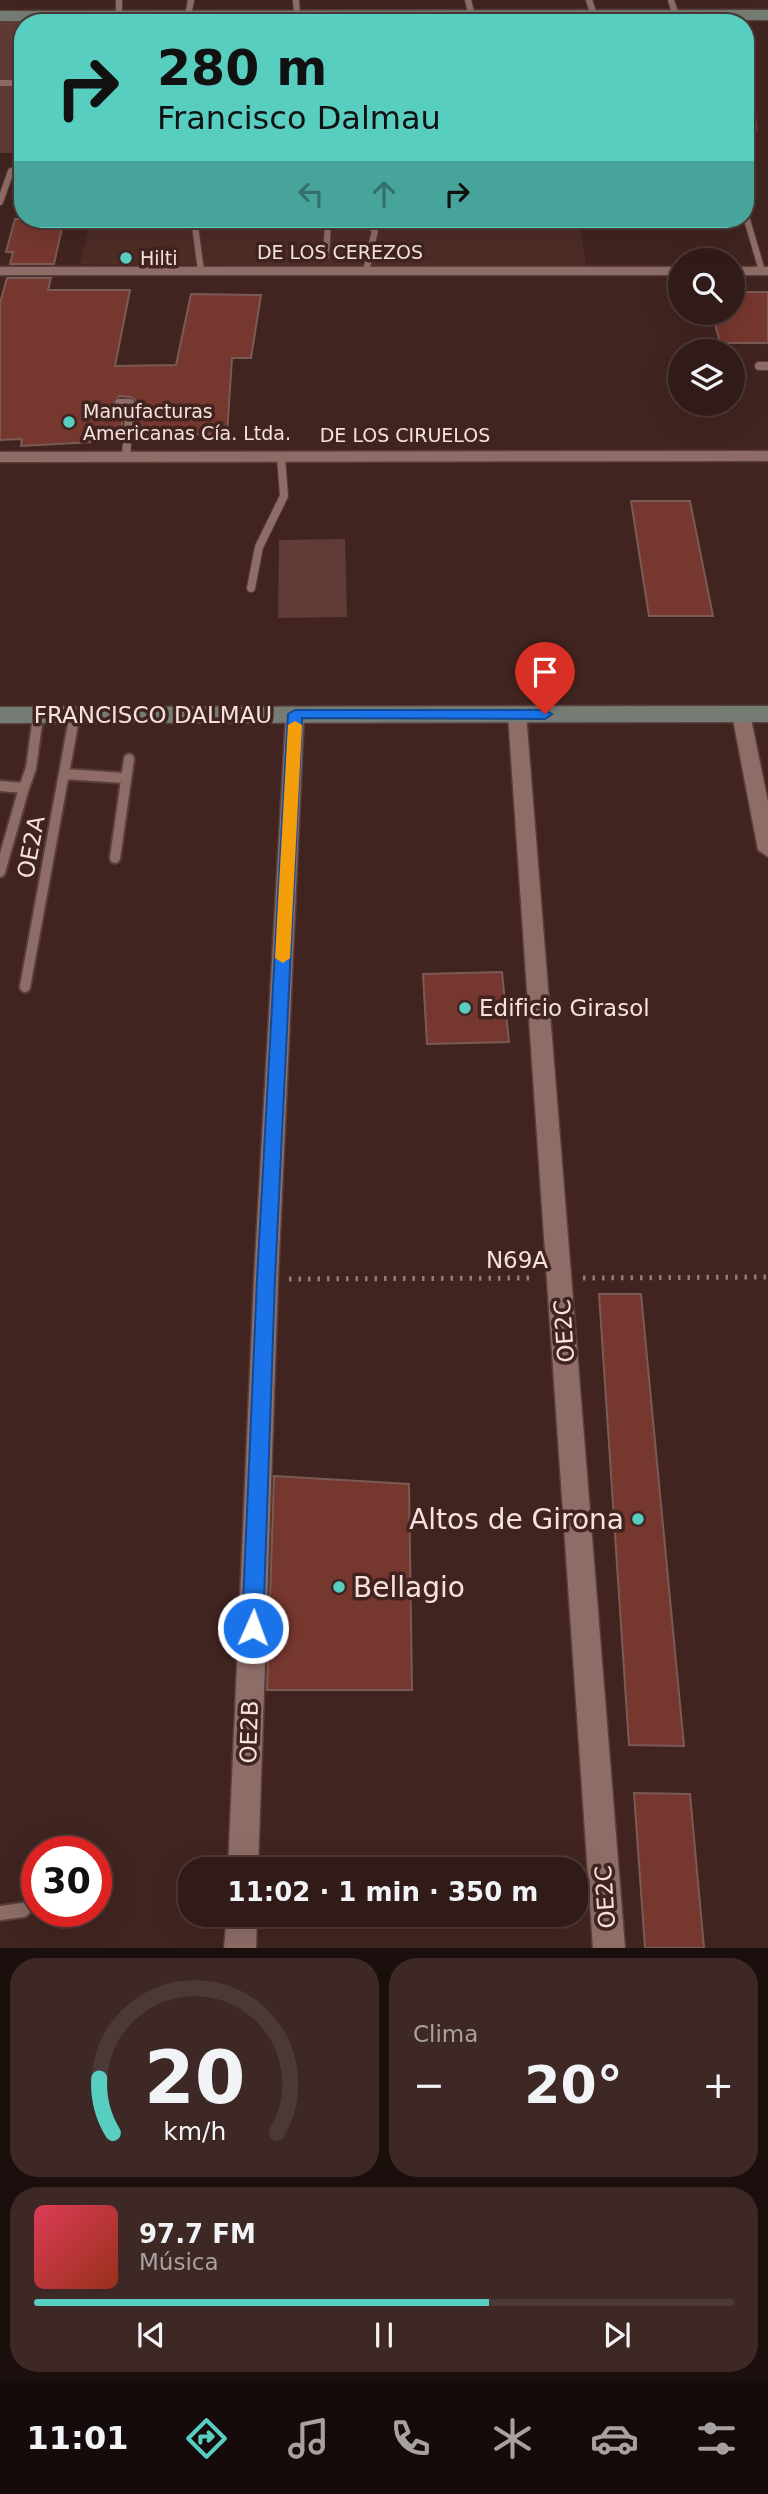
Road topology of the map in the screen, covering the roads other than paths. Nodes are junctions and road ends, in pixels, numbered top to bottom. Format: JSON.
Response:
{"nodes":[{"id":1,"x":119,"y":8,"type":"edge"},
{"id":2,"x":190,"y":8,"type":"edge"},
{"id":3,"x":296,"y":8,"type":"edge"},
{"id":4,"x":470,"y":8,"type":"edge"},
{"id":5,"x":592,"y":8,"type":"edge"},
{"id":6,"x":673,"y":8,"type":"edge"},
{"id":7,"x":30,"y":14,"type":"edge"},
{"id":8,"x":768,"y":15,"type":"edge"},
{"id":9,"x":11,"y":171,"type":"dead end"},
{"id":10,"x":0,"y":202,"type":"edge"},
{"id":11,"x":195,"y":228,"type":"edge"},
{"id":12,"x":330,"y":228,"type":"edge"},
{"id":13,"x":372,"y":228,"type":"edge"},
{"id":14,"x":750,"y":228,"type":"edge"},
{"id":15,"x":326,"y":256,"type":"dead end"},
{"id":16,"x":0,"y":271,"type":"edge"},
{"id":17,"x":201,"y":271,"type":"junction"},
{"id":18,"x":668,"y":271,"type":"edge"},
{"id":19,"x":745,"y":271,"type":"edge"},
{"id":20,"x":765,"y":271,"type":"edge"},
{"id":21,"x":366,"y":272,"type":"junction"},
{"id":22,"x":119,"y":403,"type":"dead end"},
{"id":23,"x":768,"y":456,"type":"edge"},
{"id":24,"x":0,"y":457,"type":"edge"},
{"id":25,"x":126,"y":457,"type":"junction"},
{"id":26,"x":281,"y":457,"type":"junction"},
{"id":27,"x":251,"y":588,"type":"dead end"},
{"id":28,"x":295,"y":714,"type":"junction"},
{"id":29,"x":517,"y":714,"type":"junction"},
{"id":30,"x":741,"y":714,"type":"junction"},
{"id":31,"x":768,"y":714,"type":"edge"},
{"id":32,"x":0,"y":715,"type":"edge"},
{"id":33,"x":37,"y":715,"type":"junction"},
{"id":34,"x":75,"y":715,"type":"junction"},
{"id":35,"x":129,"y":759,"type":"dead end"},
{"id":36,"x":64,"y":774,"type":"junction"},
{"id":37,"x":124,"y":778,"type":"junction"},
{"id":38,"x":0,"y":786,"type":"edge"},
{"id":39,"x":24,"y":788,"type":"junction"},
{"id":40,"x":768,"y":850,"type":"edge"},
{"id":41,"x":115,"y":858,"type":"dead end"},
{"id":42,"x":0,"y":872,"type":"edge"},
{"id":43,"x":25,"y":986,"type":"dead end"},
{"id":44,"x":243,"y":1857,"type":"edge"},
{"id":45,"x":21,"y":1910,"type":"edge"},
{"id":46,"x":0,"y":1913,"type":"edge"},
{"id":47,"x":241,"y":1927,"type":"edge"},
{"id":48,"x":240,"y":1948,"type":"edge"},
{"id":49,"x":609,"y":1948,"type":"edge"}],
"edges":[{"from":1,"to":2,"type":"street"},
{"from":1,"to":7,"type":"street"},
{"from":2,"to":3,"type":"street"},
{"from":3,"to":4,"type":"street"},
{"from":4,"to":5,"type":"street"},
{"from":5,"to":6,"type":"street"},
{"from":6,"to":8,"type":"street"},
{"from":9,"to":10,"type":"lane"},
{"from":11,"to":17,"type":"lane"},
{"from":12,"to":15,"type":"lane"},
{"from":13,"to":21,"type":"lane"},
{"from":14,"to":20,"type":"lane"},
{"from":16,"to":17,"type":"street","name":"DE LOS CEREZOS"},
{"from":17,"to":21,"type":"street","name":"DE LOS CEREZOS"},
{"from":18,"to":21,"type":"street","name":"DE LOS CEREZOS"},
{"from":19,"to":20,"type":"street"},
{"from":22,"to":25,"type":"lane"},
{"from":23,"to":26,"type":"street","name":"DE LOS CIRUELOS"},
{"from":24,"to":25,"type":"street","name":"DE LOS CIRUELOS"},
{"from":25,"to":26,"type":"street","name":"DE LOS CIRUELOS"},
{"from":26,"to":27,"type":"lane"},
{"from":28,"to":29,"type":"street","name":"FRANCISCO DALMAU"},
{"from":28,"to":34,"type":"street","name":"FRANCISCO DALMAU"},
{"from":28,"to":44,"type":"street","name":"OE2B"},
{"from":29,"to":30,"type":"street","name":"FRANCISCO DALMAU"},
{"from":29,"to":49,"type":"street","name":"OE2C"},
{"from":30,"to":31,"type":"street","name":"FRANCISCO DALMAU"},
{"from":30,"to":40,"type":"street"},
{"from":32,"to":33,"type":"street","name":"FRANCISCO DALMAU"},
{"from":33,"to":34,"type":"street","name":"FRANCISCO DALMAU"},
{"from":33,"to":39,"type":"lane"},
{"from":34,"to":36,"type":"lane","name":"OE2A"},
{"from":35,"to":37,"type":"lane"},
{"from":36,"to":37,"type":"lane"},
{"from":36,"to":43,"type":"lane","name":"OE2A"},
{"from":37,"to":41,"type":"lane"},
{"from":38,"to":39,"type":"lane"},
{"from":39,"to":42,"type":"lane"},
{"from":45,"to":46,"type":"lane"},
{"from":47,"to":48,"type":"street"}]}
